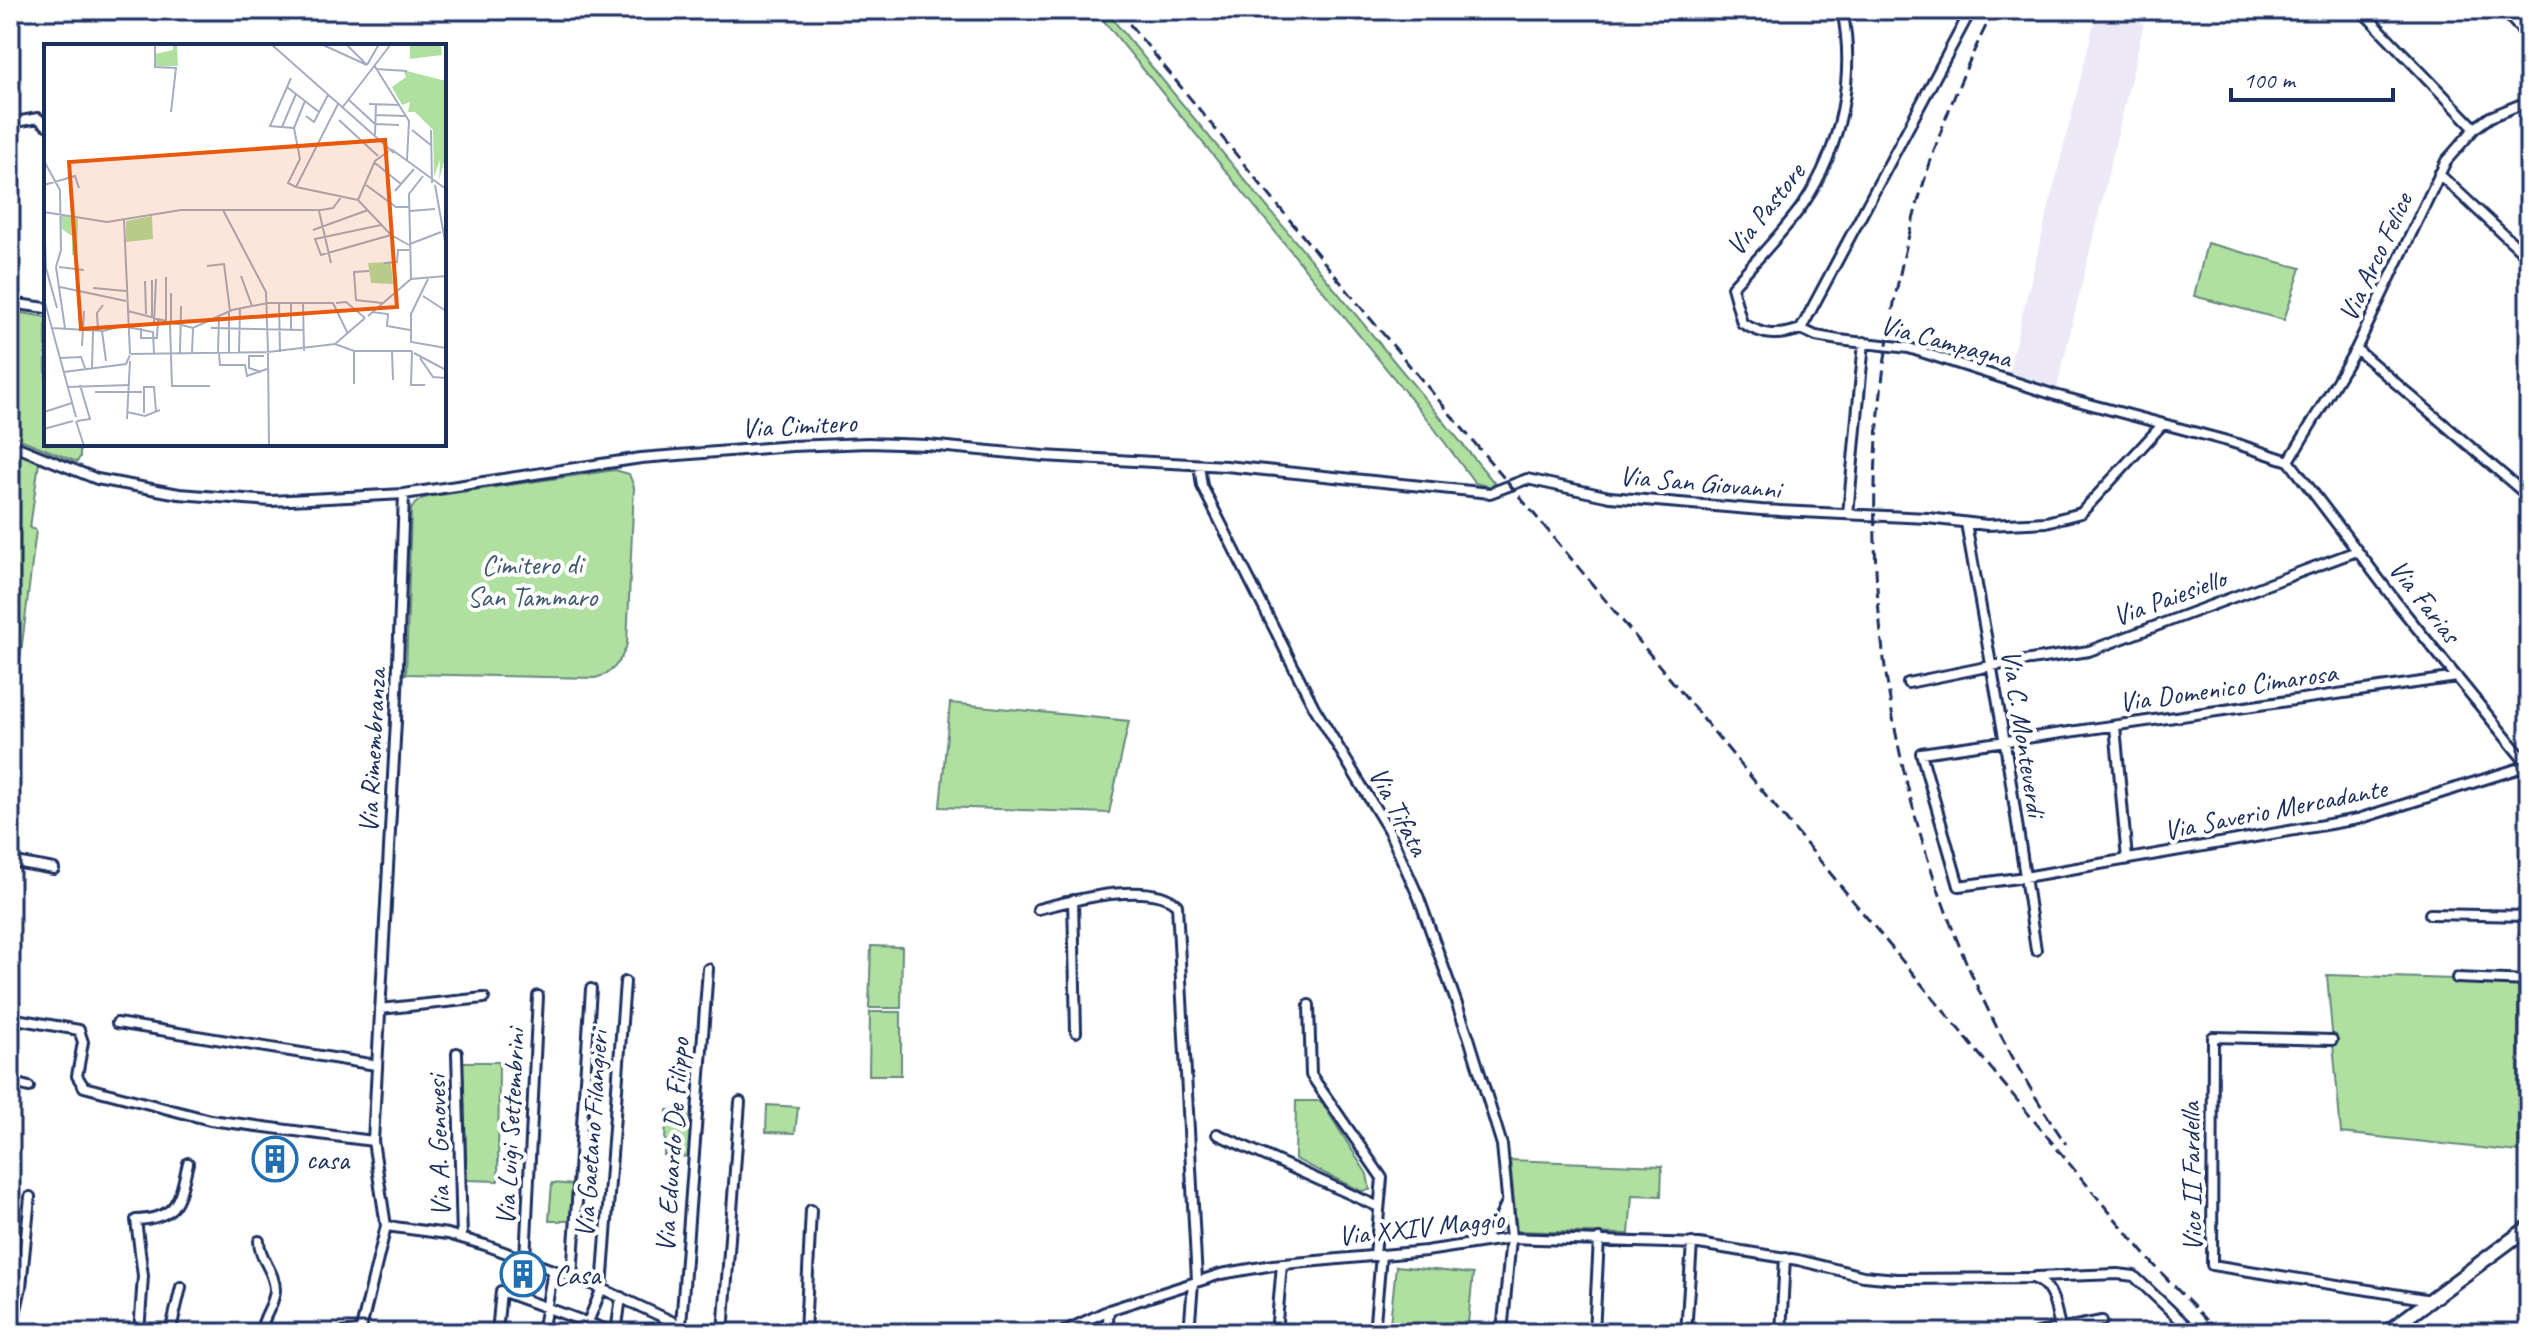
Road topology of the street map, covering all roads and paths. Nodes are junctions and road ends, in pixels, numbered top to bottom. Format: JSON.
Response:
{"nodes":[{"id":1,"x":1842,"y":10,"type":"edge"},
{"id":2,"x":1971,"y":10,"type":"edge"},
{"id":3,"x":2361,"y":10,"type":"edge"},
{"id":4,"x":2506,"y":10,"type":"edge"},
{"id":5,"x":2529,"y":35,"type":"edge"},
{"id":6,"x":2529,"y":101,"type":"edge"},
{"id":7,"x":10,"y":123,"type":"edge"},
{"id":8,"x":44,"y":123,"type":"edge"},
{"id":9,"x":2475,"y":128,"type":"junction"},
{"id":10,"x":2439,"y":174,"type":"junction"},
{"id":11,"x":2529,"y":258,"type":"edge"},
{"id":12,"x":10,"y":303,"type":"edge"},
{"id":13,"x":44,"y":308,"type":"edge"},
{"id":14,"x":1801,"y":329,"type":"junction"},
{"id":15,"x":1864,"y":342,"type":"junction"},
{"id":16,"x":2356,"y":349,"type":"junction"},
{"id":17,"x":2162,"y":425,"type":"junction"},
{"id":18,"x":10,"y":444,"type":"edge"},
{"id":19,"x":2289,"y":461,"type":"junction"},
{"id":20,"x":1199,"y":465,"type":"junction"},
{"id":21,"x":404,"y":494,"type":"junction"},
{"id":22,"x":2529,"y":497,"type":"edge"},
{"id":23,"x":1848,"y":514,"type":"junction"},
{"id":24,"x":1966,"y":523,"type":"junction"},
{"id":25,"x":2357,"y":551,"type":"junction"},
{"id":26,"x":1991,"y":666,"type":"junction"},
{"id":27,"x":2457,"y":677,"type":"junction"},
{"id":28,"x":1908,"y":683,"type":"dead end"},
{"id":29,"x":2115,"y":726,"type":"junction"},
{"id":30,"x":2005,"y":743,"type":"junction"},
{"id":31,"x":2528,"y":764,"type":"edge"},
{"id":32,"x":2127,"y":859,"type":"junction"},
{"id":33,"x":10,"y":861,"type":"edge"},
{"id":34,"x":54,"y":869,"type":"dead end"},
{"id":35,"x":2025,"y":877,"type":"junction"},
{"id":36,"x":1073,"y":900,"type":"junction"},
{"id":37,"x":1038,"y":909,"type":"dead end"},
{"id":38,"x":2430,"y":914,"type":"dead end"},
{"id":39,"x":2529,"y":916,"type":"edge"},
{"id":40,"x":2036,"y":950,"type":"dead end"},
{"id":41,"x":708,"y":969,"type":"dead end"},
{"id":42,"x":2457,"y":978,"type":"dead end"},
{"id":43,"x":2529,"y":981,"type":"edge"},
{"id":44,"x":625,"y":982,"type":"dead end"},
{"id":45,"x":591,"y":989,"type":"dead end"},
{"id":46,"x":538,"y":996,"type":"dead end"},
{"id":47,"x":484,"y":998,"type":"dead end"},
{"id":48,"x":1309,"y":1005,"type":"dead end"},
{"id":49,"x":380,"y":1009,"type":"junction"},
{"id":50,"x":10,"y":1018,"type":"edge"},
{"id":51,"x":117,"y":1023,"type":"dead end"},
{"id":52,"x":1076,"y":1032,"type":"dead end"},
{"id":53,"x":2332,"y":1040,"type":"dead end"},
{"id":54,"x":457,"y":1053,"type":"dead end"},
{"id":55,"x":376,"y":1065,"type":"junction"},
{"id":56,"x":10,"y":1082,"type":"edge"},
{"id":57,"x":29,"y":1087,"type":"dead end"},
{"id":58,"x":740,"y":1102,"type":"dead end"},
{"id":59,"x":1217,"y":1134,"type":"dead end"},
{"id":60,"x":373,"y":1141,"type":"junction"},
{"id":61,"x":188,"y":1163,"type":"dead end"},
{"id":62,"x":30,"y":1197,"type":"dead end"},
{"id":63,"x":1507,"y":1199,"type":"junction"},
{"id":64,"x":1379,"y":1207,"type":"junction"},
{"id":65,"x":811,"y":1210,"type":"dead end"},
{"id":66,"x":386,"y":1226,"type":"junction"},
{"id":67,"x":2529,"y":1227,"type":"edge"},
{"id":68,"x":462,"y":1238,"type":"junction"},
{"id":69,"x":1511,"y":1238,"type":"junction"},
{"id":70,"x":1599,"y":1239,"type":"junction"},
{"id":71,"x":259,"y":1241,"type":"dead end"},
{"id":72,"x":1478,"y":1243,"type":"junction"},
{"id":73,"x":1692,"y":1243,"type":"junction"},
{"id":74,"x":1378,"y":1255,"type":"junction"},
{"id":75,"x":1785,"y":1257,"type":"junction"},
{"id":76,"x":525,"y":1259,"type":"junction"},
{"id":77,"x":1282,"y":1264,"type":"junction"},
{"id":78,"x":553,"y":1270,"type":"junction"},
{"id":79,"x":572,"y":1277,"type":"junction"},
{"id":80,"x":2032,"y":1278,"type":"junction"},
{"id":81,"x":1195,"y":1282,"type":"junction"},
{"id":82,"x":181,"y":1287,"type":"dead end"},
{"id":83,"x":602,"y":1288,"type":"junction"},
{"id":84,"x":621,"y":1297,"type":"junction"},
{"id":85,"x":2431,"y":1300,"type":"junction"},
{"id":86,"x":546,"y":1307,"type":"junction"},
{"id":87,"x":1109,"y":1310,"type":"junction"},
{"id":88,"x":2102,"y":1321,"type":"dead end"},
{"id":89,"x":588,"y":1322,"type":"junction"},
{"id":90,"x":681,"y":1325,"type":"junction"},
{"id":91,"x":11,"y":1329,"type":"edge"},
{"id":92,"x":2060,"y":1331,"type":"edge"},
{"id":93,"x":360,"y":1332,"type":"edge"},
{"id":94,"x":23,"y":1333,"type":"edge"},
{"id":95,"x":139,"y":1333,"type":"edge"},
{"id":96,"x":170,"y":1333,"type":"edge"},
{"id":97,"x":261,"y":1333,"type":"edge"},
{"id":98,"x":340,"y":1333,"type":"edge"},
{"id":99,"x":497,"y":1333,"type":"edge"},
{"id":100,"x":542,"y":1333,"type":"edge"},
{"id":101,"x":616,"y":1333,"type":"edge"},
{"id":102,"x":697,"y":1333,"type":"edge"},
{"id":103,"x":723,"y":1333,"type":"edge"},
{"id":104,"x":805,"y":1333,"type":"edge"},
{"id":105,"x":1060,"y":1333,"type":"edge"},
{"id":106,"x":1107,"y":1333,"type":"edge"},
{"id":107,"x":1189,"y":1333,"type":"edge"},
{"id":108,"x":1276,"y":1333,"type":"edge"},
{"id":109,"x":1374,"y":1333,"type":"edge"},
{"id":110,"x":1502,"y":1333,"type":"edge"},
{"id":111,"x":1594,"y":1333,"type":"edge"},
{"id":112,"x":1686,"y":1333,"type":"edge"},
{"id":113,"x":1781,"y":1333,"type":"edge"},
{"id":114,"x":2038,"y":1333,"type":"edge"},
{"id":115,"x":2194,"y":1333,"type":"edge"},
{"id":116,"x":2386,"y":1333,"type":"edge"}],
"edges":[{"from":1,"to":14,"type":"street","name":"Via Pastore"},
{"from":2,"to":14,"type":"street"},
{"from":3,"to":9,"type":"street"},
{"from":4,"to":5,"type":"street"},
{"from":6,"to":9,"type":"street","name":"Via Arco Felice"},
{"from":7,"to":8,"type":"street"},
{"from":9,"to":10,"type":"street","name":"Via Arco Felice"},
{"from":10,"to":11,"type":"street"},
{"from":10,"to":16,"type":"street","name":"Via Arco Felice"},
{"from":12,"to":13,"type":"street"},
{"from":14,"to":15,"type":"street","name":"Via Campagna"},
{"from":15,"to":17,"type":"street","name":"Via Campagna"},
{"from":15,"to":23,"type":"street"},
{"from":16,"to":19,"type":"street","name":"Via Arco Felice"},
{"from":16,"to":22,"type":"street"},
{"from":17,"to":19,"type":"street","name":"Via Campagna"},
{"from":17,"to":24,"type":"street","name":"Via San Giovanni"},
{"from":18,"to":21,"type":"street","name":"Via Cimitero"},
{"from":19,"to":25,"type":"street","name":"Via Farias"},
{"from":20,"to":21,"type":"street","name":"Via Cimitero"},
{"from":20,"to":23,"type":"street","name":"Via San Giovanni"},
{"from":20,"to":63,"type":"street","name":"Via Tifata"},
{"from":21,"to":49,"type":"street","name":"Via Rimembranza"},
{"from":23,"to":24,"type":"street","name":"Via San Giovanni"},
{"from":24,"to":26,"type":"street","name":"Via C. Monteverdi"},
{"from":25,"to":26,"type":"street","name":"Via Paiesiello"},
{"from":25,"to":27,"type":"street","name":"Via Farias"},
{"from":26,"to":28,"type":"street","name":"Via Paiesiello"},
{"from":26,"to":30,"type":"street","name":"Via C. Monteverdi"},
{"from":27,"to":29,"type":"street","name":"Via Domenico Cimarosa"},
{"from":27,"to":31,"type":"street","name":"Via Farias"},
{"from":29,"to":30,"type":"street","name":"Via Domenico Cimarosa"},
{"from":29,"to":32,"type":"street"},
{"from":30,"to":35,"type":"street","name":"Via C. Monteverdi"},
{"from":30,"to":35,"type":"street","name":"Via Domenico Cimarosa"},
{"from":31,"to":32,"type":"street","name":"Via Saverio Mercadante"},
{"from":32,"to":35,"type":"street","name":"Via Saverio Mercadante"},
{"from":33,"to":34,"type":"street"},
{"from":35,"to":40,"type":"street","name":"Via C. Monteverdi"},
{"from":36,"to":37,"type":"street"},
{"from":36,"to":52,"type":"street"},
{"from":36,"to":81,"type":"street"},
{"from":38,"to":39,"type":"street"},
{"from":41,"to":90,"type":"street","name":"Via Eduardo De Filippo"},
{"from":42,"to":43,"type":"street"},
{"from":44,"to":83,"type":"street","name":"Via Gaetano Filangieri"},
{"from":45,"to":79,"type":"street"},
{"from":46,"to":76,"type":"street","name":"Via Luigi Settembrini"},
{"from":47,"to":49,"type":"street"},
{"from":48,"to":64,"type":"street"},
{"from":49,"to":55,"type":"street","name":"Via Rimembranza"},
{"from":50,"to":60,"type":"street"},
{"from":51,"to":55,"type":"street"},
{"from":53,"to":85,"type":"street","name":"Vico II Fardella"},
{"from":54,"to":68,"type":"street","name":"Via A. Genovesi"},
{"from":55,"to":60,"type":"street","name":"Via Rimembranza"},
{"from":56,"to":57,"type":"street"},
{"from":58,"to":103,"type":"street"},
{"from":59,"to":64,"type":"street"},
{"from":60,"to":66,"type":"street","name":"Via Rimembranza"},
{"from":61,"to":95,"type":"street"},
{"from":62,"to":91,"type":"street"},
{"from":63,"to":69,"type":"street","name":"Via Tifata"},
{"from":63,"to":72,"type":"street"},
{"from":64,"to":74,"type":"street"},
{"from":65,"to":104,"type":"street"},
{"from":66,"to":68,"type":"street"},
{"from":66,"to":93,"type":"street"},
{"from":67,"to":85,"type":"street"},
{"from":68,"to":76,"type":"street"},
{"from":69,"to":70,"type":"street","name":"Via XXIV Maggio"},
{"from":69,"to":72,"type":"street","name":"Via XXIV Maggio"},
{"from":69,"to":110,"type":"street","name":"Via Tifata"},
{"from":70,"to":73,"type":"street","name":"Via XXIV Maggio"},
{"from":70,"to":111,"type":"street"},
{"from":71,"to":97,"type":"street"},
{"from":72,"to":74,"type":"street","name":"Via XXIV Maggio"},
{"from":73,"to":75,"type":"street","name":"Via XXIV Maggio"},
{"from":73,"to":112,"type":"street"},
{"from":74,"to":77,"type":"street","name":"Via XXIV Maggio"},
{"from":74,"to":109,"type":"street"},
{"from":75,"to":80,"type":"street","name":"Via XXIV Maggio"},
{"from":75,"to":113,"type":"street"},
{"from":76,"to":78,"type":"street"},
{"from":77,"to":81,"type":"street","name":"Via XXIV Maggio"},
{"from":77,"to":108,"type":"street"},
{"from":78,"to":79,"type":"street"},
{"from":78,"to":86,"type":"street"},
{"from":79,"to":83,"type":"street"},
{"from":80,"to":92,"type":"street"},
{"from":80,"to":115,"type":"street"},
{"from":81,"to":87,"type":"street","name":"Via XXIV Maggio"},
{"from":81,"to":107,"type":"street"},
{"from":82,"to":96,"type":"street"},
{"from":83,"to":84,"type":"street"},
{"from":83,"to":89,"type":"street","name":"Via Gaetano Filangieri"},
{"from":84,"to":90,"type":"street"},
{"from":84,"to":101,"type":"street"},
{"from":85,"to":116,"type":"street"},
{"from":86,"to":89,"type":"street"},
{"from":86,"to":99,"type":"street"},
{"from":86,"to":100,"type":"street"},
{"from":87,"to":105,"type":"street","name":"Via XXIV Maggio"},
{"from":87,"to":106,"type":"street"},
{"from":88,"to":92,"type":"street"},
{"from":89,"to":101,"type":"street"},
{"from":90,"to":102,"type":"street"},
{"from":91,"to":94,"type":"street"},
{"from":92,"to":114,"type":"street"},
{"from":93,"to":98,"type":"street"}]}
